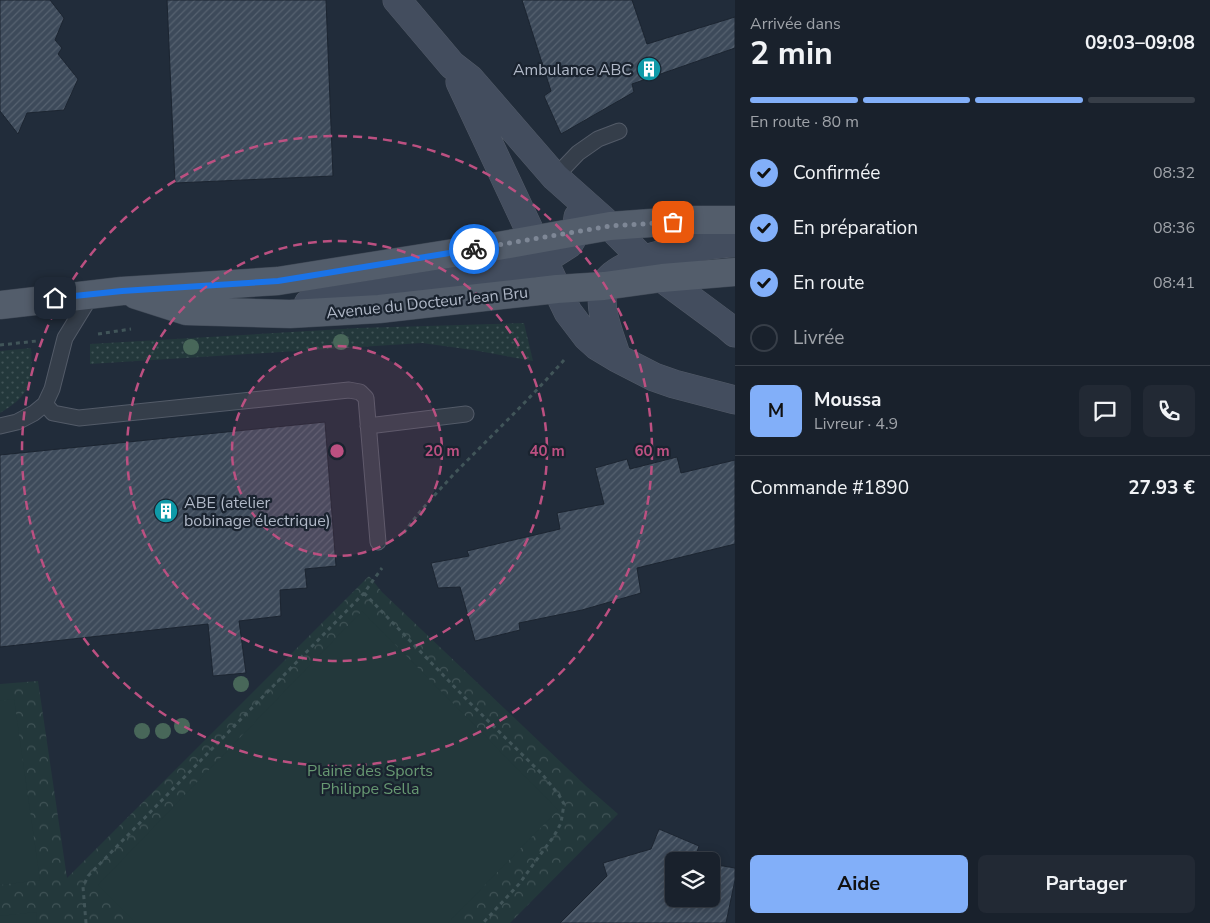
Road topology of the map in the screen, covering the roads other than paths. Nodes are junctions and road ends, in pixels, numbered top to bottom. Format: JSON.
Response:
{"nodes":[{"id":1,"x":404,"y":3,"type":"edge"},
{"id":2,"x":452,"y":65,"type":"junction"},
{"id":3,"x":619,"y":131,"type":"dead end"},
{"id":4,"x":555,"y":177,"type":"junction"},
{"id":5,"x":575,"y":195,"type":"junction"},
{"id":6,"x":735,"y":220,"type":"edge"},
{"id":7,"x":610,"y":226,"type":"junction"},
{"id":8,"x":576,"y":232,"type":"junction"},
{"id":9,"x":735,"y":243,"type":"edge"},
{"id":10,"x":538,"y":249,"type":"junction"},
{"id":11,"x":653,"y":268,"type":"junction"},
{"id":12,"x":735,"y":272,"type":"edge"},
{"id":13,"x":604,"y":286,"type":"junction"},
{"id":14,"x":556,"y":289,"type":"junction"},
{"id":15,"x":122,"y":291,"type":"junction"},
{"id":16,"x":92,"y":294,"type":"junction"},
{"id":17,"x":0,"y":305,"type":"edge"},
{"id":18,"x":268,"y":313,"type":"junction"},
{"id":19,"x":735,"y":333,"type":"edge"},
{"id":20,"x":617,"y":358,"type":"junction"},
{"id":21,"x":735,"y":400,"type":"edge"},
{"id":22,"x":45,"y":404,"type":"junction"},
{"id":23,"x":466,"y":414,"type":"dead end"},
{"id":24,"x":0,"y":426,"type":"edge"},
{"id":25,"x":368,"y":426,"type":"junction"},
{"id":26,"x":378,"y":542,"type":"dead end"}],
"edges":[{"from":1,"to":2,"type":"street"},
{"from":2,"to":4,"type":"street"},
{"from":2,"to":10,"type":"street"},
{"from":3,"to":4,"type":"lane"},
{"from":4,"to":5,"type":"street"},
{"from":5,"to":7,"type":"street"},
{"from":5,"to":8,"type":"street"},
{"from":6,"to":7,"type":"main road","name":"Avenue du Docteur Jean Bru"},
{"from":7,"to":8,"type":"main road","name":"Avenue du Docteur Jean Bru"},
{"from":7,"to":11,"type":"street"},
{"from":8,"to":10,"type":"main road","name":"Avenue du Docteur Jean Bru"},
{"from":9,"to":11,"type":"street"},
{"from":10,"to":14,"type":"street"},
{"from":10,"to":15,"type":"main road","name":"Avenue du Docteur Jean Bru"},
{"from":10,"to":18,"type":"street"},
{"from":11,"to":12,"type":"main road","name":"Avenue du Docteur Jean Bru"},
{"from":11,"to":13,"type":"main road","name":"Avenue du Docteur Jean Bru"},
{"from":11,"to":19,"type":"street"},
{"from":13,"to":14,"type":"main road","name":"Avenue du Docteur Jean Bru"},
{"from":13,"to":20,"type":"street"},
{"from":14,"to":18,"type":"main road","name":"Avenue du Docteur Jean Bru"},
{"from":14,"to":20,"type":"street"},
{"from":15,"to":16,"type":"main road","name":"Avenue du Docteur Jean Bru"},
{"from":15,"to":18,"type":"main road","name":"Avenue du Docteur Jean Bru"},
{"from":16,"to":17,"type":"main road","name":"Avenue du Docteur Jean Bru"},
{"from":16,"to":22,"type":"lane"},
{"from":20,"to":21,"type":"street"},
{"from":22,"to":24,"type":"lane"},
{"from":22,"to":25,"type":"lane"},
{"from":23,"to":25,"type":"lane"},
{"from":25,"to":26,"type":"lane"}]}
